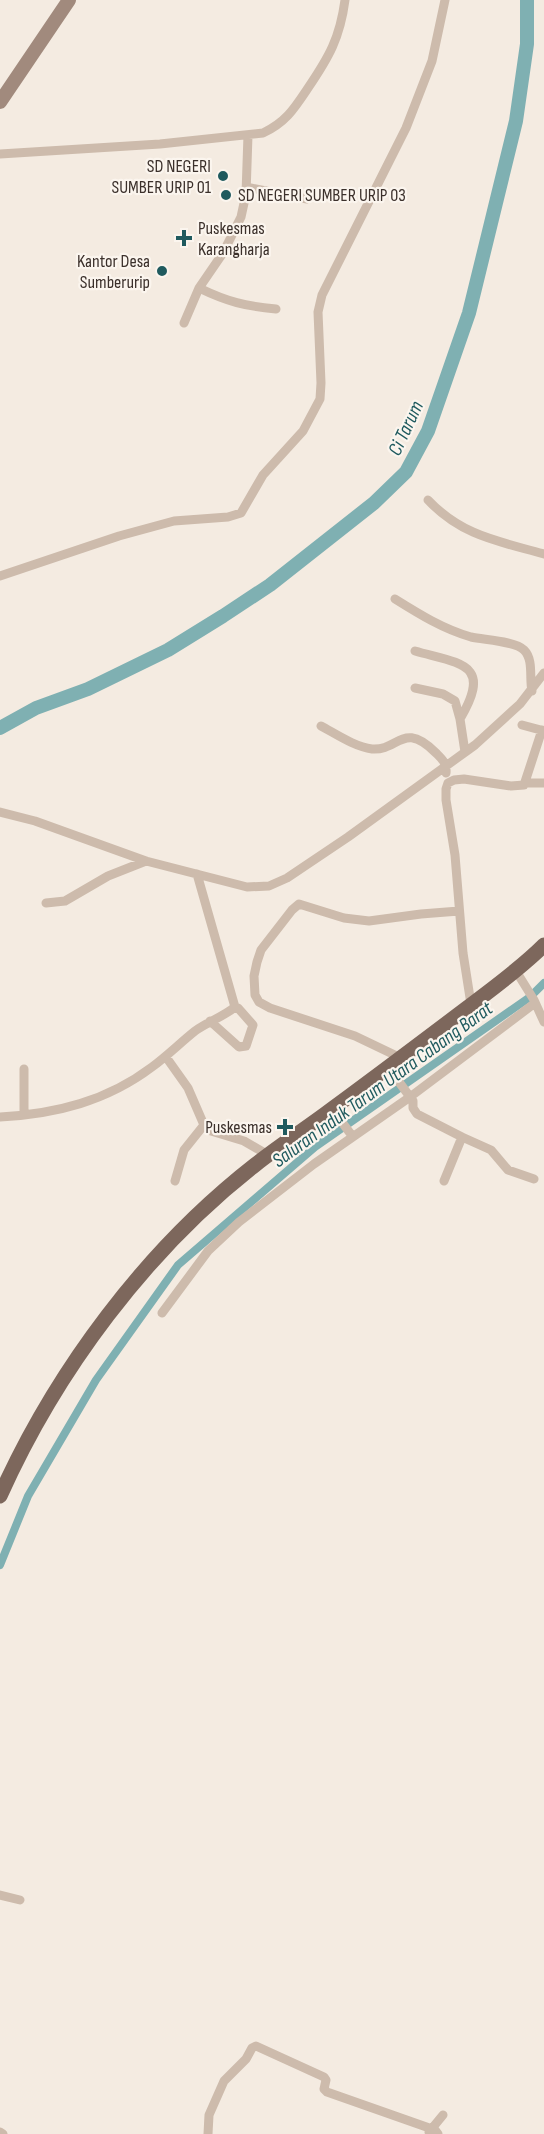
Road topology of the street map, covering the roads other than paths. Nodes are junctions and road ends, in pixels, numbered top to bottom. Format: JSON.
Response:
{"nodes":[{"id":1,"x":69,"y":0,"type":"edge"},
{"id":2,"x":345,"y":0,"type":"edge"},
{"id":3,"x":445,"y":0,"type":"edge"},
{"id":4,"x":0,"y":102,"type":"edge"},
{"id":5,"x":249,"y":135,"type":"junction"},
{"id":6,"x":0,"y":154,"type":"edge"},
{"id":7,"x":246,"y":187,"type":"junction"},
{"id":8,"x":307,"y":199,"type":"dead end"},
{"id":9,"x":199,"y":288,"type":"junction"},
{"id":10,"x":276,"y":309,"type":"dead end"},
{"id":11,"x":184,"y":323,"type":"dead end"},
{"id":12,"x":428,"y":500,"type":"dead end"},
{"id":13,"x":544,"y":554,"type":"edge"},
{"id":14,"x":0,"y":576,"type":"edge"},
{"id":15,"x":395,"y":599,"type":"dead end"},
{"id":16,"x":415,"y":651,"type":"dead end"},
{"id":17,"x":544,"y":673,"type":"edge"},
{"id":18,"x":415,"y":688,"type":"dead end"},
{"id":19,"x":532,"y":691,"type":"junction"},
{"id":20,"x":460,"y":718,"type":"junction"},
{"id":21,"x":522,"y":725,"type":"dead end"},
{"id":22,"x":321,"y":726,"type":"dead end"},
{"id":23,"x":543,"y":731,"type":"edge"},
{"id":24,"x":465,"y":753,"type":"junction"},
{"id":25,"x":447,"y":767,"type":"junction"},
{"id":26,"x":525,"y":783,"type":"junction"},
{"id":27,"x":544,"y":783,"type":"edge"},
{"id":28,"x":446,"y":792,"type":"junction"},
{"id":29,"x":0,"y":812,"type":"edge"},
{"id":30,"x":146,"y":861,"type":"junction"},
{"id":31,"x":196,"y":874,"type":"junction"},
{"id":32,"x":46,"y":903,"type":"dead end"},
{"id":33,"x":459,"y":912,"type":"junction"},
{"id":34,"x":544,"y":945,"type":"edge"},
{"id":35,"x":519,"y":975,"type":"junction"},
{"id":36,"x":257,"y":1000,"type":"junction"},
{"id":37,"x":535,"y":1001,"type":"junction"},
{"id":38,"x":471,"y":1005,"type":"junction"},
{"id":39,"x":236,"y":1008,"type":"junction"},
{"id":40,"x":210,"y":1021,"type":"junction"},
{"id":41,"x":544,"y":1022,"type":"edge"},
{"id":42,"x":166,"y":1057,"type":"junction"},
{"id":43,"x":401,"y":1058,"type":"junction"},
{"id":44,"x":24,"y":1069,"type":"dead end"},
{"id":45,"x":390,"y":1070,"type":"junction"},
{"id":46,"x":409,"y":1095,"type":"junction"},
{"id":47,"x":333,"y":1112,"type":"junction"},
{"id":48,"x":24,"y":1115,"type":"junction"},
{"id":49,"x":0,"y":1117,"type":"edge"},
{"id":50,"x":204,"y":1125,"type":"junction"},
{"id":51,"x":351,"y":1134,"type":"junction"},
{"id":52,"x":462,"y":1137,"type":"junction"},
{"id":53,"x":268,"y":1155,"type":"junction"},
{"id":54,"x":534,"y":1179,"type":"dead end"},
{"id":55,"x":175,"y":1181,"type":"dead end"},
{"id":56,"x":444,"y":1181,"type":"dead end"},
{"id":57,"x":162,"y":1313,"type":"dead end"},
{"id":58,"x":0,"y":1496,"type":"edge"},
{"id":59,"x":0,"y":1895,"type":"edge"},
{"id":60,"x":20,"y":1900,"type":"dead end"},
{"id":61,"x":443,"y":2115,"type":"dead end"},
{"id":62,"x":432,"y":2132,"type":"edge"},
{"id":63,"x":208,"y":2134,"type":"edge"}],
"edges":[{"from":1,"to":4,"type":"main road"},
{"from":2,"to":5,"type":"street"},
{"from":3,"to":14,"type":"street"},
{"from":5,"to":6,"type":"street"},
{"from":5,"to":7,"type":"street"},
{"from":7,"to":8,"type":"street"},
{"from":7,"to":9,"type":"street"},
{"from":9,"to":10,"type":"street"},
{"from":9,"to":11,"type":"street"},
{"from":12,"to":13,"type":"street"},
{"from":15,"to":19,"type":"street"},
{"from":16,"to":20,"type":"street"},
{"from":17,"to":19,"type":"street"},
{"from":18,"to":20,"type":"street"},
{"from":19,"to":24,"type":"street"},
{"from":20,"to":24,"type":"street"},
{"from":21,"to":23,"type":"street"},
{"from":22,"to":25,"type":"street"},
{"from":23,"to":26,"type":"street"},
{"from":24,"to":25,"type":"street"},
{"from":25,"to":28,"type":"street"},
{"from":25,"to":31,"type":"street"},
{"from":26,"to":27,"type":"street"},
{"from":26,"to":28,"type":"street"},
{"from":28,"to":33,"type":"street"},
{"from":29,"to":30,"type":"street"},
{"from":30,"to":31,"type":"street"},
{"from":30,"to":32,"type":"street"},
{"from":31,"to":39,"type":"street"},
{"from":33,"to":36,"type":"street"},
{"from":33,"to":38,"type":"street"},
{"from":34,"to":35,"type":"main road"},
{"from":35,"to":37,"type":"street"},
{"from":35,"to":38,"type":"main road"},
{"from":36,"to":39,"type":"street"},
{"from":36,"to":43,"type":"street"},
{"from":37,"to":41,"type":"street"},
{"from":37,"to":46,"type":"street"},
{"from":38,"to":43,"type":"main road"},
{"from":39,"to":40,"type":"street"},
{"from":39,"to":40,"type":"street"},
{"from":40,"to":42,"type":"street"},
{"from":42,"to":48,"type":"street"},
{"from":42,"to":50,"type":"street"},
{"from":43,"to":45,"type":"main road"},
{"from":44,"to":48,"type":"street"},
{"from":45,"to":46,"type":"street"},
{"from":45,"to":47,"type":"main road"},
{"from":46,"to":51,"type":"street"},
{"from":46,"to":52,"type":"street"},
{"from":47,"to":51,"type":"street"},
{"from":47,"to":53,"type":"main road"},
{"from":48,"to":49,"type":"street"},
{"from":50,"to":53,"type":"street"},
{"from":50,"to":55,"type":"street"},
{"from":51,"to":57,"type":"street"},
{"from":52,"to":54,"type":"street"},
{"from":52,"to":56,"type":"street"},
{"from":53,"to":58,"type":"main road"},
{"from":59,"to":60,"type":"street"},
{"from":61,"to":62,"type":"street"},
{"from":62,"to":63,"type":"street"}]}
